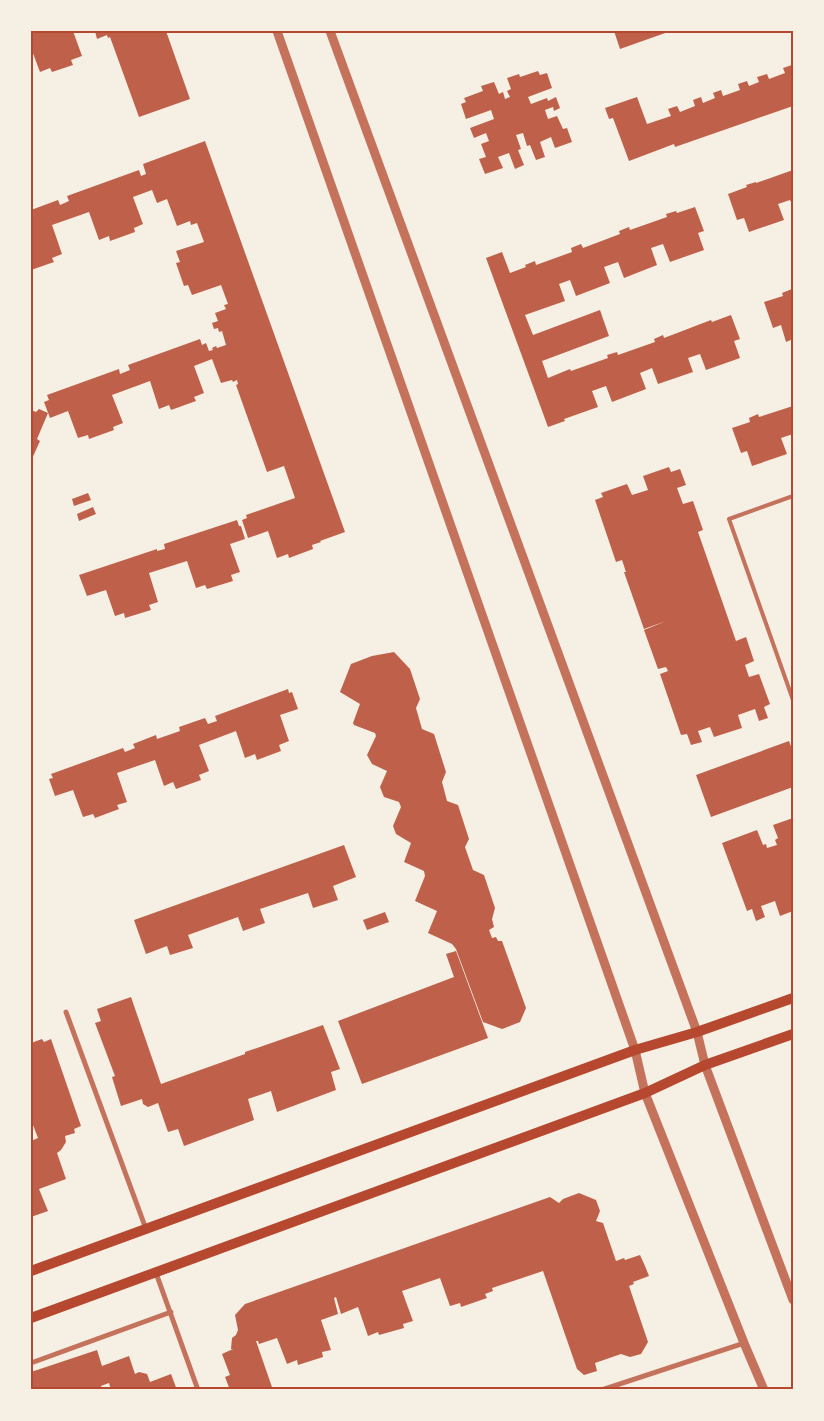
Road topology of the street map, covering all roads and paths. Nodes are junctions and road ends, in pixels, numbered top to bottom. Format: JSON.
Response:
{"nodes":[{"id":1,"x":277,"y":31,"type":"edge"},
{"id":2,"x":330,"y":31,"type":"edge"},
{"id":3,"x":793,"y":496,"type":"edge"},
{"id":4,"x":793,"y":700,"type":"edge"},
{"id":5,"x":793,"y":998,"type":"edge"},
{"id":6,"x":66,"y":1012,"type":"dead end"},
{"id":7,"x":697,"y":1032,"type":"junction"},
{"id":8,"x":793,"y":1034,"type":"edge"},
{"id":9,"x":635,"y":1050,"type":"junction"},
{"id":10,"x":705,"y":1065,"type":"junction"},
{"id":11,"x":645,"y":1093,"type":"junction"},
{"id":12,"x":146,"y":1229,"type":"junction"},
{"id":13,"x":31,"y":1270,"type":"edge"},
{"id":14,"x":156,"y":1273,"type":"junction"},
{"id":15,"x":793,"y":1300,"type":"edge"},
{"id":16,"x":171,"y":1312,"type":"junction"},
{"id":17,"x":31,"y":1318,"type":"edge"},
{"id":18,"x":744,"y":1343,"type":"junction"},
{"id":19,"x":31,"y":1363,"type":"edge"},
{"id":20,"x":198,"y":1390,"type":"edge"},
{"id":21,"x":601,"y":1390,"type":"edge"},
{"id":22,"x":764,"y":1390,"type":"edge"}],
"edges":[{"from":1,"to":9,"type":"street"},
{"from":2,"to":7,"type":"street"},
{"from":3,"to":4,"type":"lane"},
{"from":5,"to":7,"type":"main road"},
{"from":6,"to":12,"type":"street"},
{"from":7,"to":9,"type":"main road"},
{"from":7,"to":10,"type":"street"},
{"from":8,"to":10,"type":"main road"},
{"from":9,"to":11,"type":"street"},
{"from":9,"to":12,"type":"main road"},
{"from":10,"to":11,"type":"main road"},
{"from":10,"to":15,"type":"street"},
{"from":11,"to":14,"type":"main road"},
{"from":11,"to":18,"type":"street"},
{"from":12,"to":13,"type":"main road"},
{"from":14,"to":16,"type":"street"},
{"from":14,"to":17,"type":"main road"},
{"from":16,"to":19,"type":"street"},
{"from":16,"to":20,"type":"street"},
{"from":18,"to":21,"type":"street"},
{"from":18,"to":22,"type":"street"}]}
